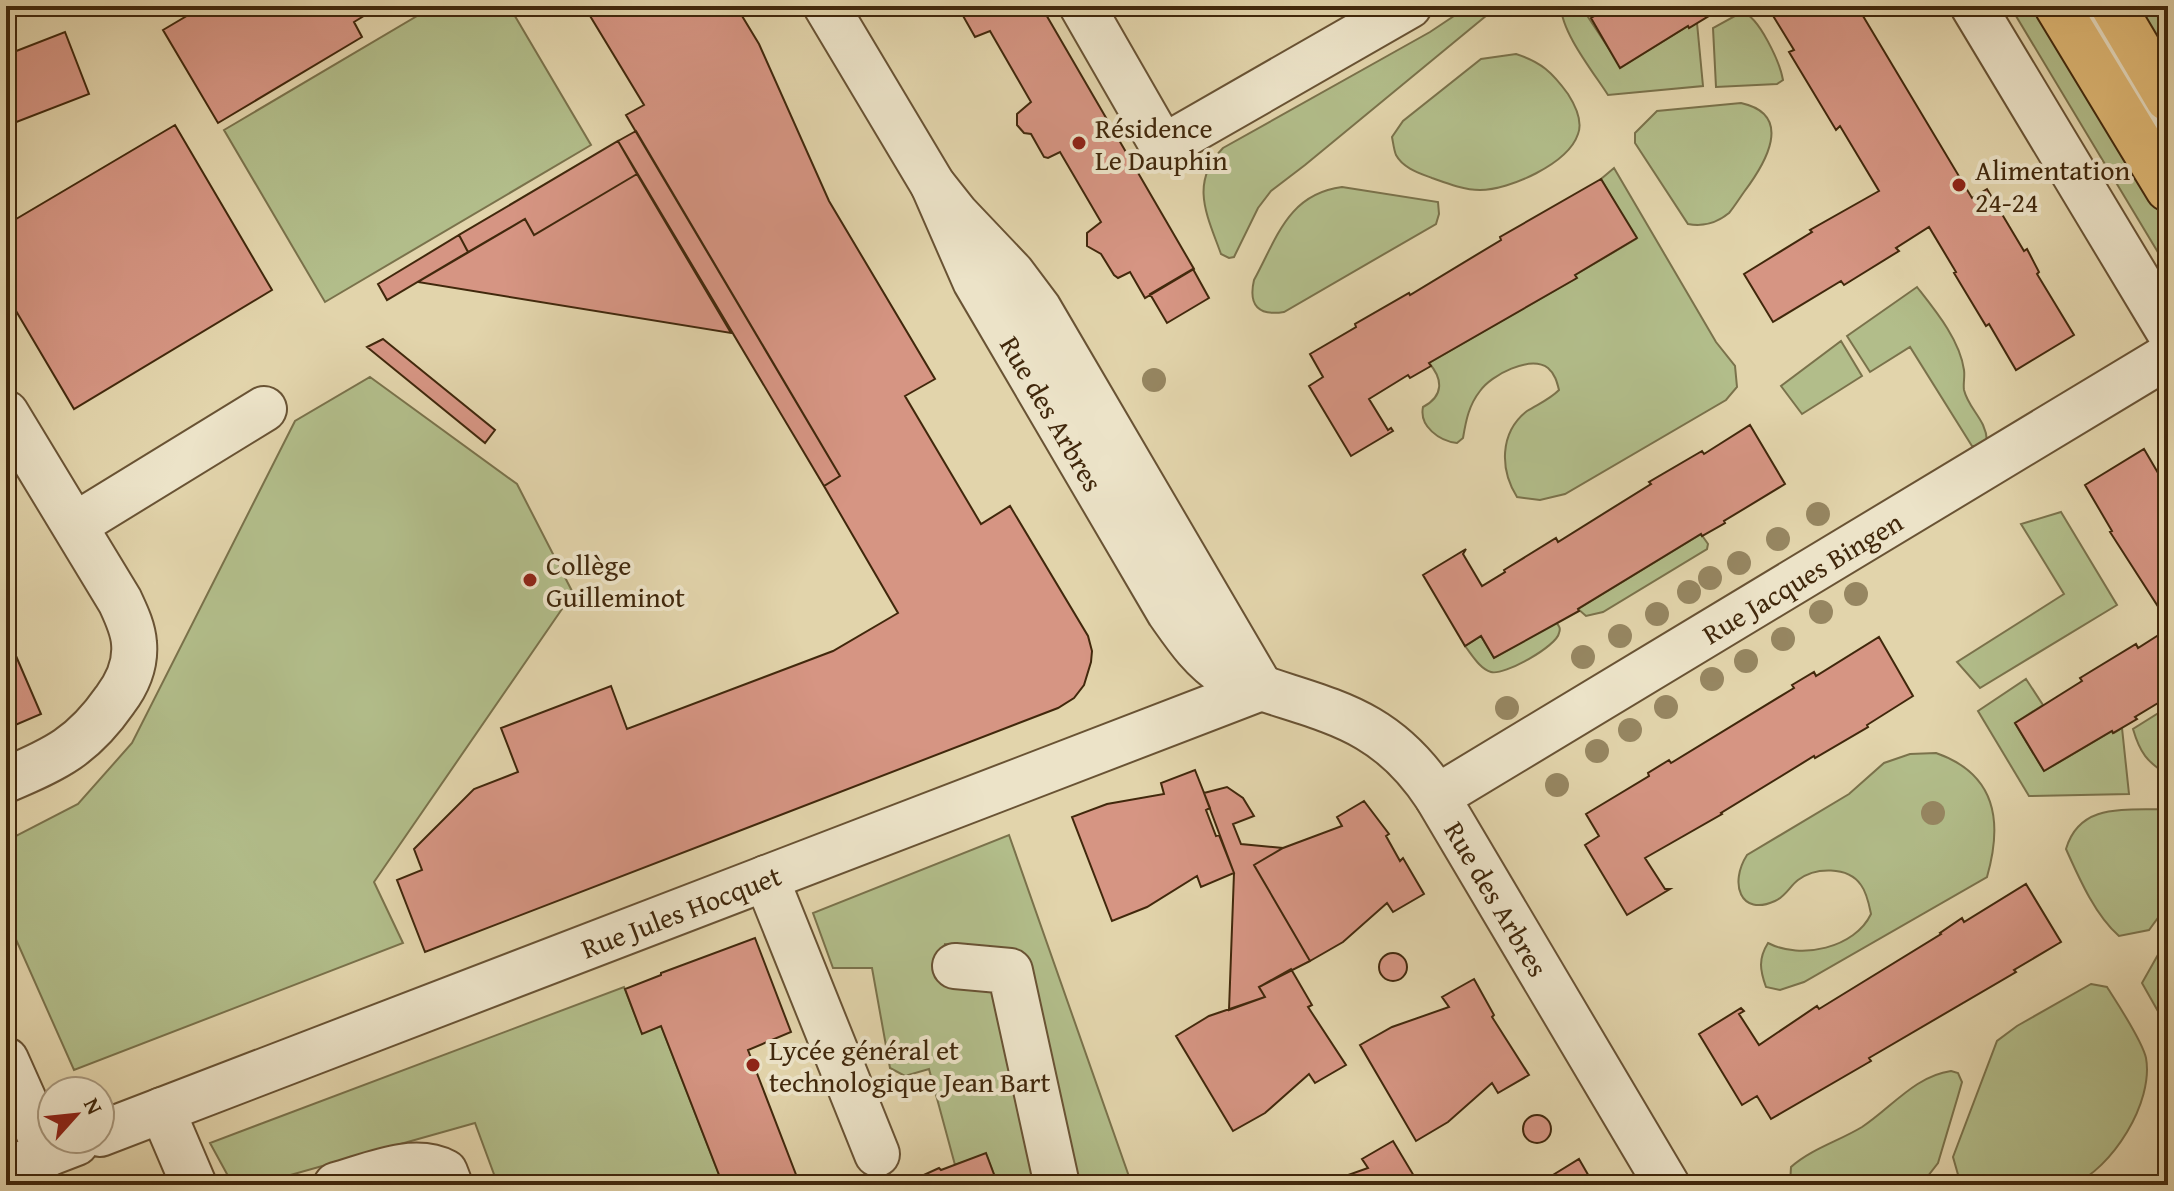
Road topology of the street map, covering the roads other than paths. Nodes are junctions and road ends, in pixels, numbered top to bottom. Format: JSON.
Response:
{"nodes":[{"id":1,"x":826,"y":6,"type":"edge"},
{"id":2,"x":1082,"y":6,"type":"edge"},
{"id":3,"x":1409,"y":6,"type":"edge"},
{"id":4,"x":1973,"y":6,"type":"edge"},
{"id":5,"x":2057,"y":6,"type":"edge"},
{"id":6,"x":2085,"y":6,"type":"edge"},
{"id":7,"x":2113,"y":6,"type":"edge"},
{"id":8,"x":2168,"y":99,"type":"edge"},
{"id":9,"x":2168,"y":145,"type":"edge"},
{"id":10,"x":2168,"y":189,"type":"edge"},
{"id":11,"x":2168,"y":330,"type":"edge"},
{"id":12,"x":2168,"y":356,"type":"edge"},
{"id":13,"x":264,"y":409,"type":"dead end"},
{"id":14,"x":6,"y":413,"type":"edge"},
{"id":15,"x":75,"y":525,"type":"junction"},
{"id":16,"x":1261,"y":688,"type":"junction"},
{"id":17,"x":6,"y":780,"type":"edge"},
{"id":18,"x":1437,"y":797,"type":"junction"},
{"id":19,"x":766,"y":878,"type":"junction"},
{"id":20,"x":955,"y":966,"type":"dead end"},
{"id":21,"x":6,"y":1060,"type":"edge"},
{"id":22,"x":36,"y":1102,"type":"edge"},
{"id":23,"x":162,"y":1110,"type":"junction"},
{"id":24,"x":116,"y":1128,"type":"edge"},
{"id":25,"x":877,"y":1154,"type":"dead end"},
{"id":26,"x":44,"y":1155,"type":"edge"},
{"id":27,"x":6,"y":1170,"type":"edge"},
{"id":28,"x":194,"y":1185,"type":"edge"},
{"id":29,"x":336,"y":1185,"type":"edge"},
{"id":30,"x":450,"y":1185,"type":"edge"},
{"id":31,"x":1057,"y":1185,"type":"edge"},
{"id":32,"x":1667,"y":1185,"type":"edge"}],
"edges":[{"from":1,"to":16,"type":"street","name":"Rue des Arbres"},
{"from":2,"to":3,"type":"street"},
{"from":4,"to":11,"type":"street"},
{"from":5,"to":10,"type":"main road"},
{"from":6,"to":9,"type":"street"},
{"from":7,"to":8,"type":"main road"},
{"from":12,"to":18,"type":"street","name":"Rue Jacques Bingen"},
{"from":13,"to":15,"type":"street"},
{"from":14,"to":15,"type":"street"},
{"from":15,"to":17,"type":"street"},
{"from":16,"to":18,"type":"street","name":"Rue des Arbres"},
{"from":16,"to":19,"type":"street","name":"Rue Jules Hocquet"},
{"from":18,"to":32,"type":"street","name":"Rue des Arbres"},
{"from":19,"to":23,"type":"street","name":"Rue Jules Hocquet"},
{"from":19,"to":25,"type":"street"},
{"from":20,"to":31,"type":"street"},
{"from":21,"to":22,"type":"street"},
{"from":23,"to":24,"type":"street","name":"Rue Jules Hocquet"},
{"from":23,"to":28,"type":"street"},
{"from":26,"to":27,"type":"street"},
{"from":29,"to":30,"type":"street"}]}
